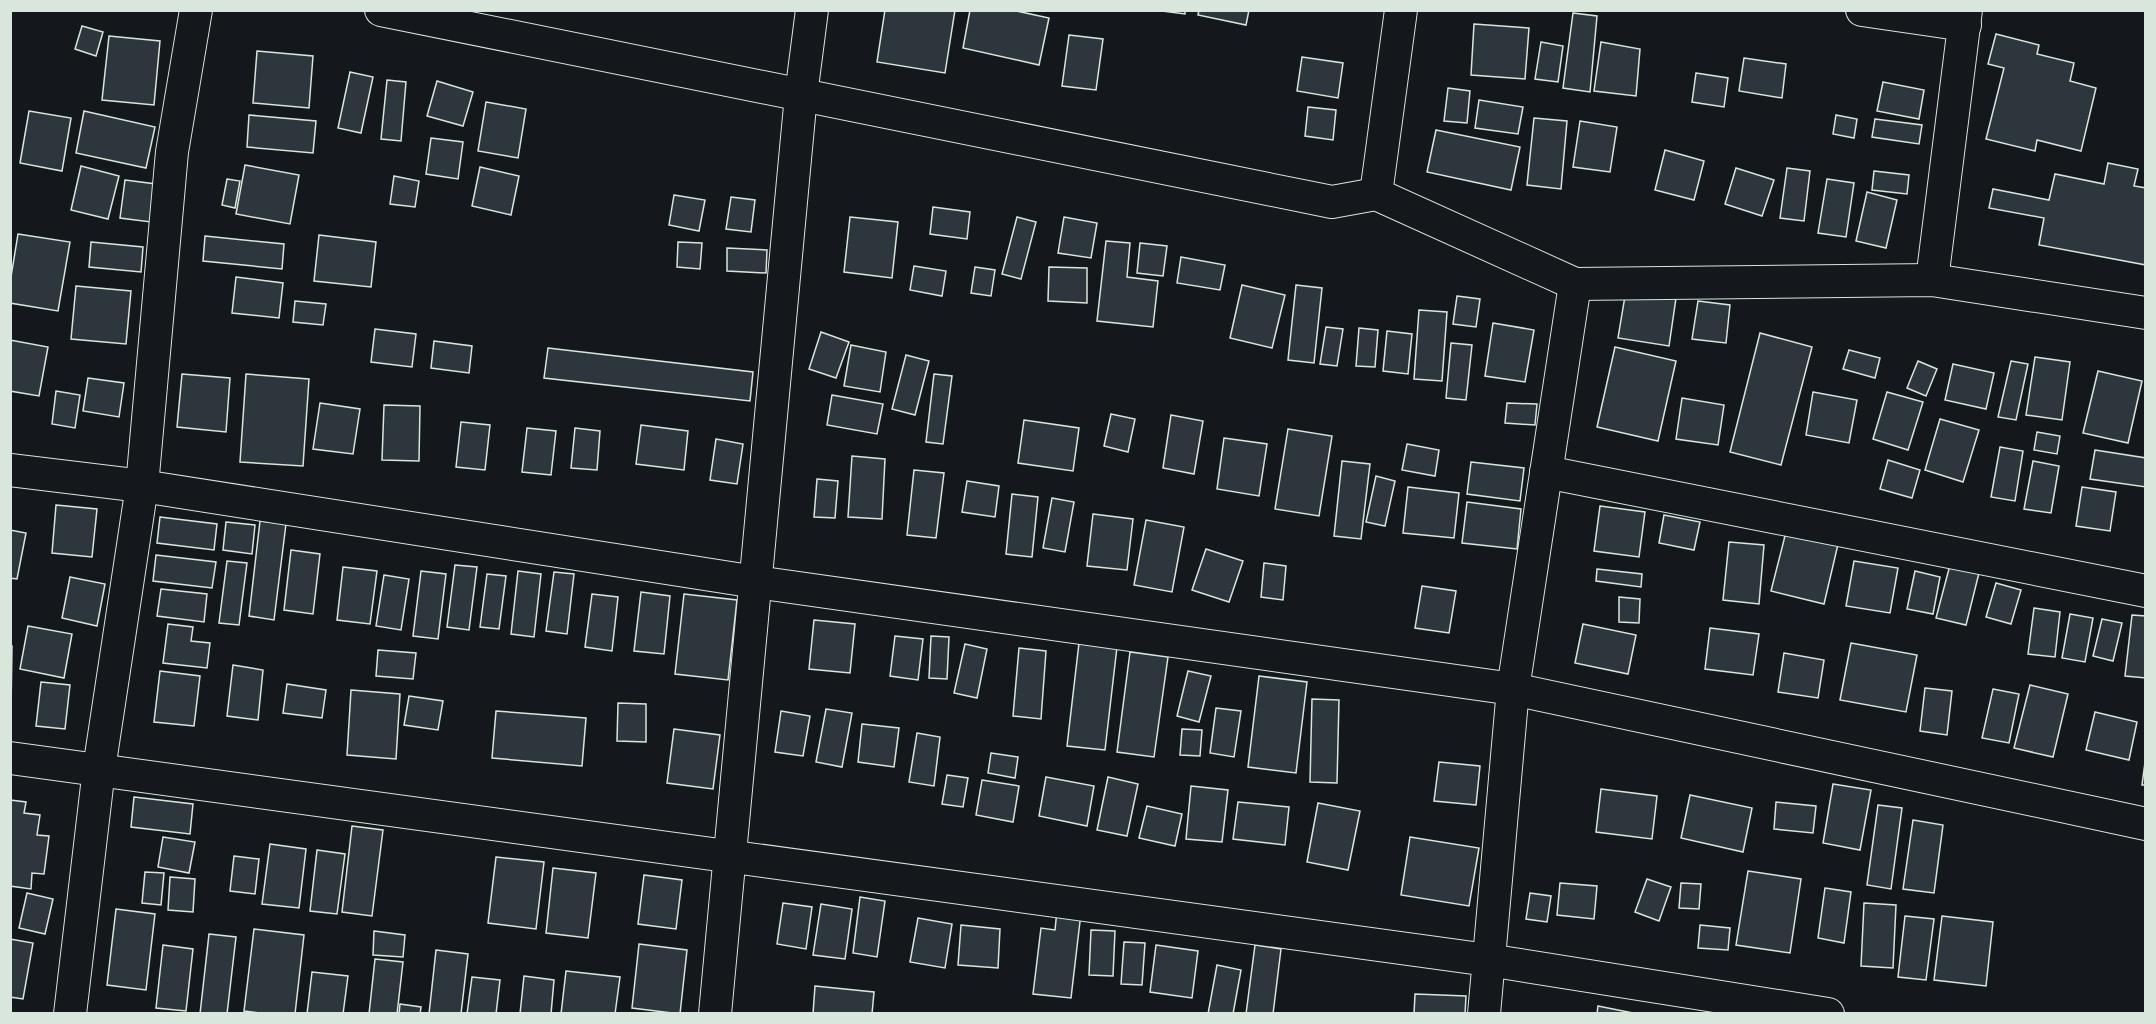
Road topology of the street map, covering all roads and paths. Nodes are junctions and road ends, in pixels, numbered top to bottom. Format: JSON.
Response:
{"nodes":[{"id":1,"x":196,"y":10,"type":"edge"},
{"id":2,"x":381,"y":10,"type":"edge"},
{"id":3,"x":812,"y":10,"type":"edge"},
{"id":4,"x":1401,"y":10,"type":"edge"},
{"id":5,"x":1862,"y":10,"type":"edge"},
{"id":6,"x":1965,"y":18,"type":"edge"},
{"id":7,"x":801,"y":95,"type":"junction"},
{"id":8,"x":1376,"y":194,"type":"junction"},
{"id":9,"x":1932,"y":280,"type":"junction"},
{"id":10,"x":1575,"y":284,"type":"junction"},
{"id":11,"x":2145,"y":313,"type":"edge"},
{"id":12,"x":10,"y":470,"type":"edge"},
{"id":13,"x":1546,"y":472,"type":"junction"},
{"id":14,"x":142,"y":486,"type":"junction"},
{"id":15,"x":756,"y":582,"type":"junction"},
{"id":16,"x":2145,"y":591,"type":"edge"},
{"id":17,"x":1513,"y":689,"type":"junction"},
{"id":18,"x":10,"y":758,"type":"edge"},
{"id":19,"x":99,"y":769,"type":"junction"},
{"id":20,"x":2145,"y":824,"type":"edge"},
{"id":21,"x":730,"y":856,"type":"junction"},
{"id":22,"x":1488,"y":960,"type":"junction"},
{"id":23,"x":70,"y":1014,"type":"edge"},
{"id":24,"x":715,"y":1014,"type":"edge"},
{"id":25,"x":1484,"y":1014,"type":"edge"},
{"id":26,"x":1828,"y":1014,"type":"edge"}],
"edges":[{"from":1,"to":14,"type":"street"},
{"from":2,"to":7,"type":"street"},
{"from":3,"to":7,"type":"street"},
{"from":4,"to":8,"type":"street"},
{"from":5,"to":6,"type":"street"},
{"from":6,"to":9,"type":"street"},
{"from":7,"to":8,"type":"street"},
{"from":7,"to":15,"type":"street"},
{"from":8,"to":10,"type":"street"},
{"from":9,"to":10,"type":"street"},
{"from":9,"to":11,"type":"street"},
{"from":10,"to":13,"type":"street"},
{"from":12,"to":14,"type":"street"},
{"from":13,"to":16,"type":"street"},
{"from":13,"to":17,"type":"street"},
{"from":14,"to":15,"type":"street"},
{"from":14,"to":19,"type":"street"},
{"from":15,"to":17,"type":"street"},
{"from":15,"to":21,"type":"street"},
{"from":17,"to":20,"type":"street"},
{"from":17,"to":22,"type":"street"},
{"from":18,"to":19,"type":"street"},
{"from":19,"to":21,"type":"street"},
{"from":19,"to":23,"type":"street"},
{"from":21,"to":22,"type":"street"},
{"from":21,"to":24,"type":"street"},
{"from":22,"to":25,"type":"street"},
{"from":22,"to":26,"type":"street"}]}
